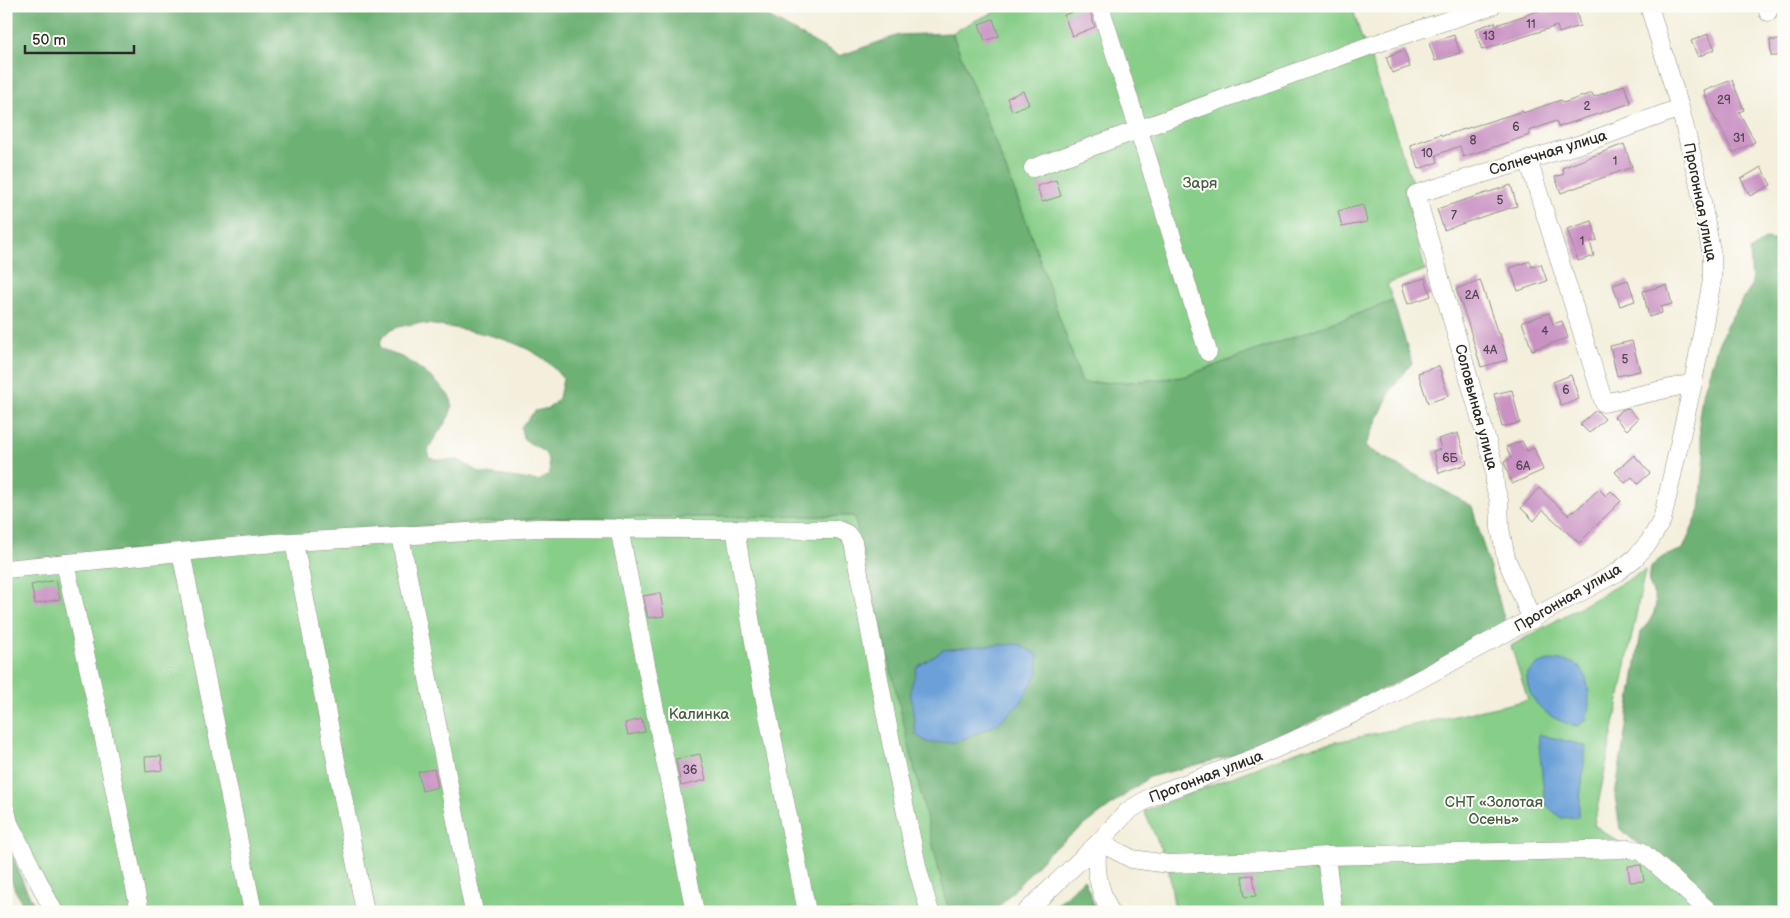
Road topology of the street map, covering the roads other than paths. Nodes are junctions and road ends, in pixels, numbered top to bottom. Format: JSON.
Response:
{"nodes":[{"id":1,"x":1100,"y":6,"type":"edge"},
{"id":2,"x":1492,"y":6,"type":"edge"},
{"id":3,"x":1649,"y":6,"type":"edge"},
{"id":4,"x":1680,"y":108,"type":"junction"},
{"id":5,"x":1139,"y":129,"type":"junction"},
{"id":6,"x":1528,"y":159,"type":"junction"},
{"id":7,"x":1033,"y":168,"type":"dead end"},
{"id":8,"x":1416,"y":194,"type":"joint"},
{"id":9,"x":1208,"y":352,"type":"dead end"},
{"id":10,"x":1693,"y":383,"type":"junction"},
{"id":11,"x":619,"y":528,"type":"junction"},
{"id":12,"x":735,"y":529,"type":"junction"},
{"id":13,"x":400,"y":536,"type":"junction"},
{"id":14,"x":294,"y":542,"type":"junction"},
{"id":15,"x":182,"y":552,"type":"junction"},
{"id":16,"x":65,"y":563,"type":"junction"},
{"id":17,"x":6,"y":569,"type":"edge"},
{"id":18,"x":1532,"y":620,"type":"junction"},
{"id":19,"x":6,"y":811,"type":"edge"},
{"id":20,"x":1099,"y":842,"type":"junction"},
{"id":21,"x":1326,"y":856,"type":"junction"},
{"id":22,"x":54,"y":912,"type":"edge"},
{"id":23,"x":140,"y":912,"type":"edge"},
{"id":24,"x":253,"y":912,"type":"edge"},
{"id":25,"x":364,"y":912,"type":"edge"},
{"id":26,"x":474,"y":912,"type":"edge"},
{"id":27,"x":696,"y":912,"type":"edge"},
{"id":28,"x":807,"y":912,"type":"edge"},
{"id":29,"x":930,"y":912,"type":"edge"},
{"id":30,"x":1026,"y":912,"type":"edge"},
{"id":31,"x":1110,"y":912,"type":"edge"},
{"id":32,"x":1332,"y":912,"type":"edge"},
{"id":33,"x":1710,"y":912,"type":"edge"}],
"edges":[{"from":1,"to":5,"type":"street"},
{"from":2,"to":5,"type":"street"},
{"from":3,"to":4,"type":"street","name":"Прогонная улица"},
{"from":4,"to":6,"type":"street","name":"Солнечная улица"},
{"from":4,"to":10,"type":"street","name":"Прогонная улица"},
{"from":5,"to":7,"type":"street"},
{"from":5,"to":9,"type":"street"},
{"from":6,"to":8,"type":"street","name":"Солнечная улица"},
{"from":6,"to":10,"type":"street"},
{"from":8,"to":18,"type":"street","name":"Соловьиная улица"},
{"from":10,"to":18,"type":"street","name":"Прогонная улица"},
{"from":11,"to":12,"type":"street"},
{"from":11,"to":13,"type":"street"},
{"from":11,"to":27,"type":"street"},
{"from":12,"to":28,"type":"street"},
{"from":12,"to":29,"type":"street"},
{"from":13,"to":14,"type":"street"},
{"from":13,"to":26,"type":"street"},
{"from":14,"to":15,"type":"street"},
{"from":14,"to":25,"type":"street"},
{"from":15,"to":16,"type":"street"},
{"from":15,"to":24,"type":"street"},
{"from":16,"to":17,"type":"street"},
{"from":16,"to":23,"type":"street"},
{"from":18,"to":20,"type":"street","name":"Прогонная улица"},
{"from":19,"to":22,"type":"street"},
{"from":20,"to":21,"type":"street"},
{"from":20,"to":30,"type":"street","name":"Прогонная улица"},
{"from":20,"to":31,"type":"street"},
{"from":21,"to":32,"type":"street"},
{"from":21,"to":33,"type":"street"}]}
